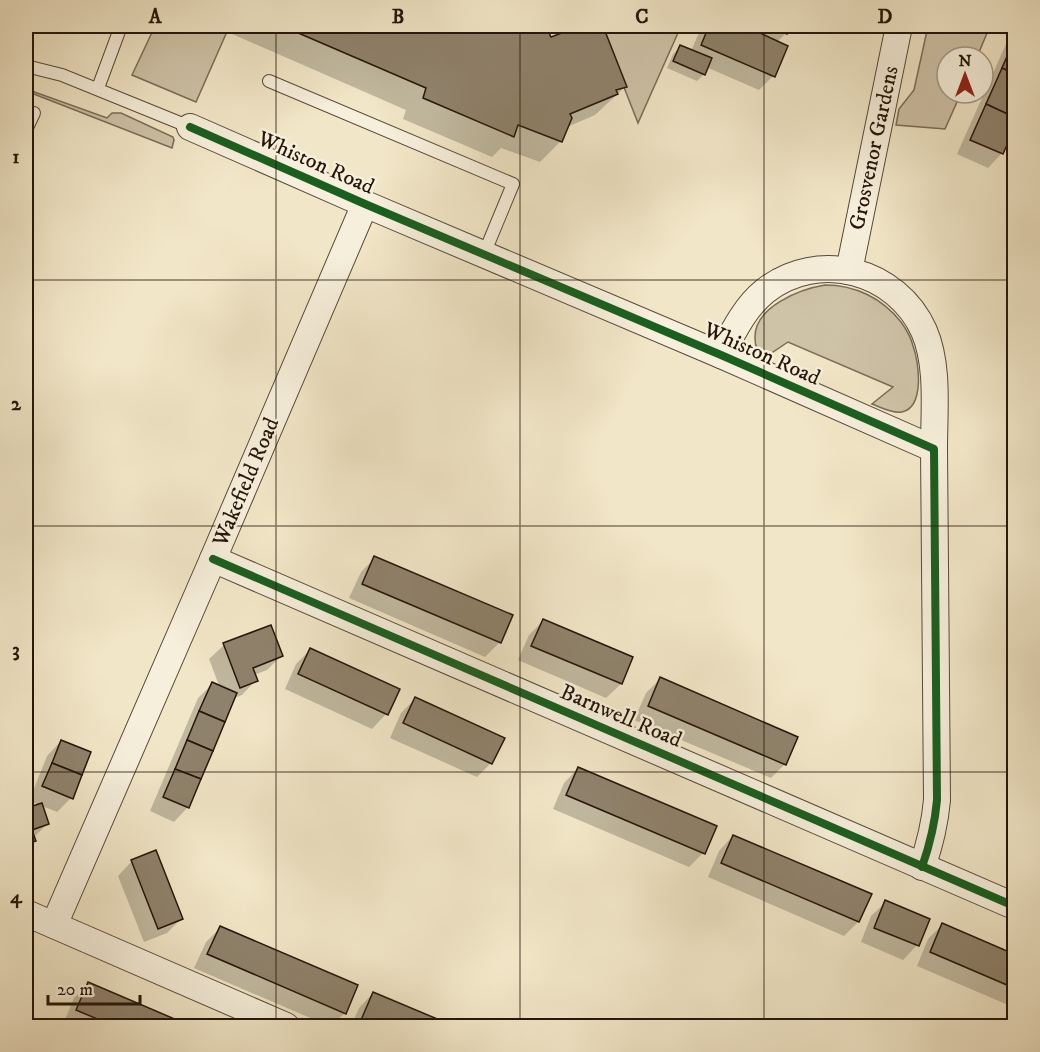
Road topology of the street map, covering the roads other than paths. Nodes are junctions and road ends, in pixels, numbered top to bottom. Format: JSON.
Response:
{"nodes":[{"id":1,"x":121,"y":26,"type":"edge"},
{"id":2,"x":899,"y":26,"type":"edge"},
{"id":3,"x":26,"y":66,"type":"edge"},
{"id":4,"x":269,"y":81,"type":"dead end"},
{"id":5,"x":98,"y":88,"type":"junction"},
{"id":6,"x":34,"y":113,"type":"dead end"},
{"id":7,"x":190,"y":127,"type":"joint"},
{"id":8,"x":26,"y":130,"type":"edge"},
{"id":9,"x":365,"y":204,"type":"junction"},
{"id":10,"x":484,"y":254,"type":"junction"},
{"id":11,"x":849,"y":271,"type":"junction"},
{"id":12,"x":722,"y":355,"type":"junction"},
{"id":13,"x":934,"y":449,"type":"junction"},
{"id":14,"x":213,"y":560,"type":"junction"},
{"id":15,"x":922,"y":867,"type":"junction"},
{"id":16,"x":1014,"y":906,"type":"edge"},
{"id":17,"x":26,"y":913,"type":"edge"},
{"id":18,"x":54,"y":924,"type":"junction"},
{"id":19,"x":286,"y":1026,"type":"edge"}],
"edges":[{"from":1,"to":5,"type":"lane"},
{"from":2,"to":11,"type":"street","name":"Grosvenor Gardens"},
{"from":3,"to":5,"type":"lane"},
{"from":4,"to":10,"type":"lane"},
{"from":5,"to":7,"type":"lane"},
{"from":6,"to":8,"type":"lane"},
{"from":7,"to":9,"type":"street","name":"Whiston Road"},
{"from":9,"to":10,"type":"street","name":"Whiston Road"},
{"from":9,"to":14,"type":"street","name":"Wakefield Road"},
{"from":10,"to":12,"type":"street","name":"Whiston Road"},
{"from":11,"to":12,"type":"street","name":"Whiston Road"},
{"from":11,"to":13,"type":"street","name":"Whiston Road"},
{"from":12,"to":13,"type":"street","name":"Whiston Road"},
{"from":13,"to":15,"type":"street","name":"Whiston Road"},
{"from":14,"to":15,"type":"street","name":"Barnwell Road"},
{"from":14,"to":18,"type":"street","name":"Wakefield Road"},
{"from":15,"to":16,"type":"street","name":"Barnwell Road"},
{"from":17,"to":18,"type":"street"},
{"from":18,"to":19,"type":"street"}]}
